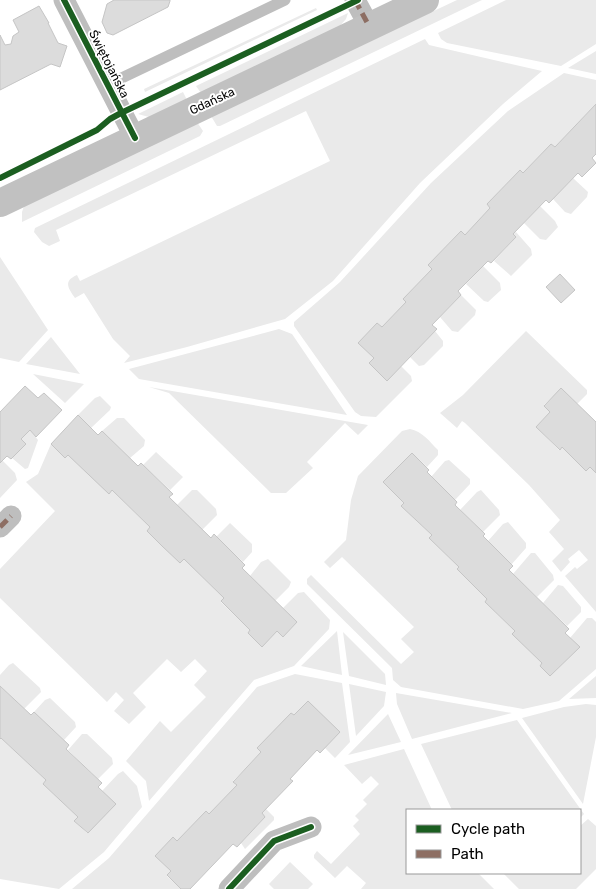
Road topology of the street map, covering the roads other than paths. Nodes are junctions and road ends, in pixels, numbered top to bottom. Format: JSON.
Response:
{"nodes":[{"id":1,"x":64,"y":0,"type":"edge"},
{"id":2,"x":285,"y":0,"type":"edge"},
{"id":3,"x":356,"y":0,"type":"edge"},
{"id":4,"x":425,"y":0,"type":"edge"},
{"id":5,"x":369,"y":26,"type":"junction"},
{"id":6,"x":107,"y":85,"type":"junction"},
{"id":7,"x":135,"y":138,"type":"junction"},
{"id":8,"x":0,"y":202,"type":"edge"},
{"id":9,"x":311,"y":828,"type":"dead end"},
{"id":10,"x":228,"y":889,"type":"edge"}],
"edges":[{"from":1,"to":6,"type":"street","name":"Świętojańska"},
{"from":2,"to":6,"type":"lane"},
{"from":3,"to":5,"type":"street"},
{"from":4,"to":5,"type":"main road","name":"Gdańska"},
{"from":5,"to":7,"type":"main road","name":"Gdańska"},
{"from":6,"to":7,"type":"street","name":"Świętojańska"},
{"from":7,"to":8,"type":"main road","name":"Gdańska"},
{"from":9,"to":10,"type":"street"}]}
